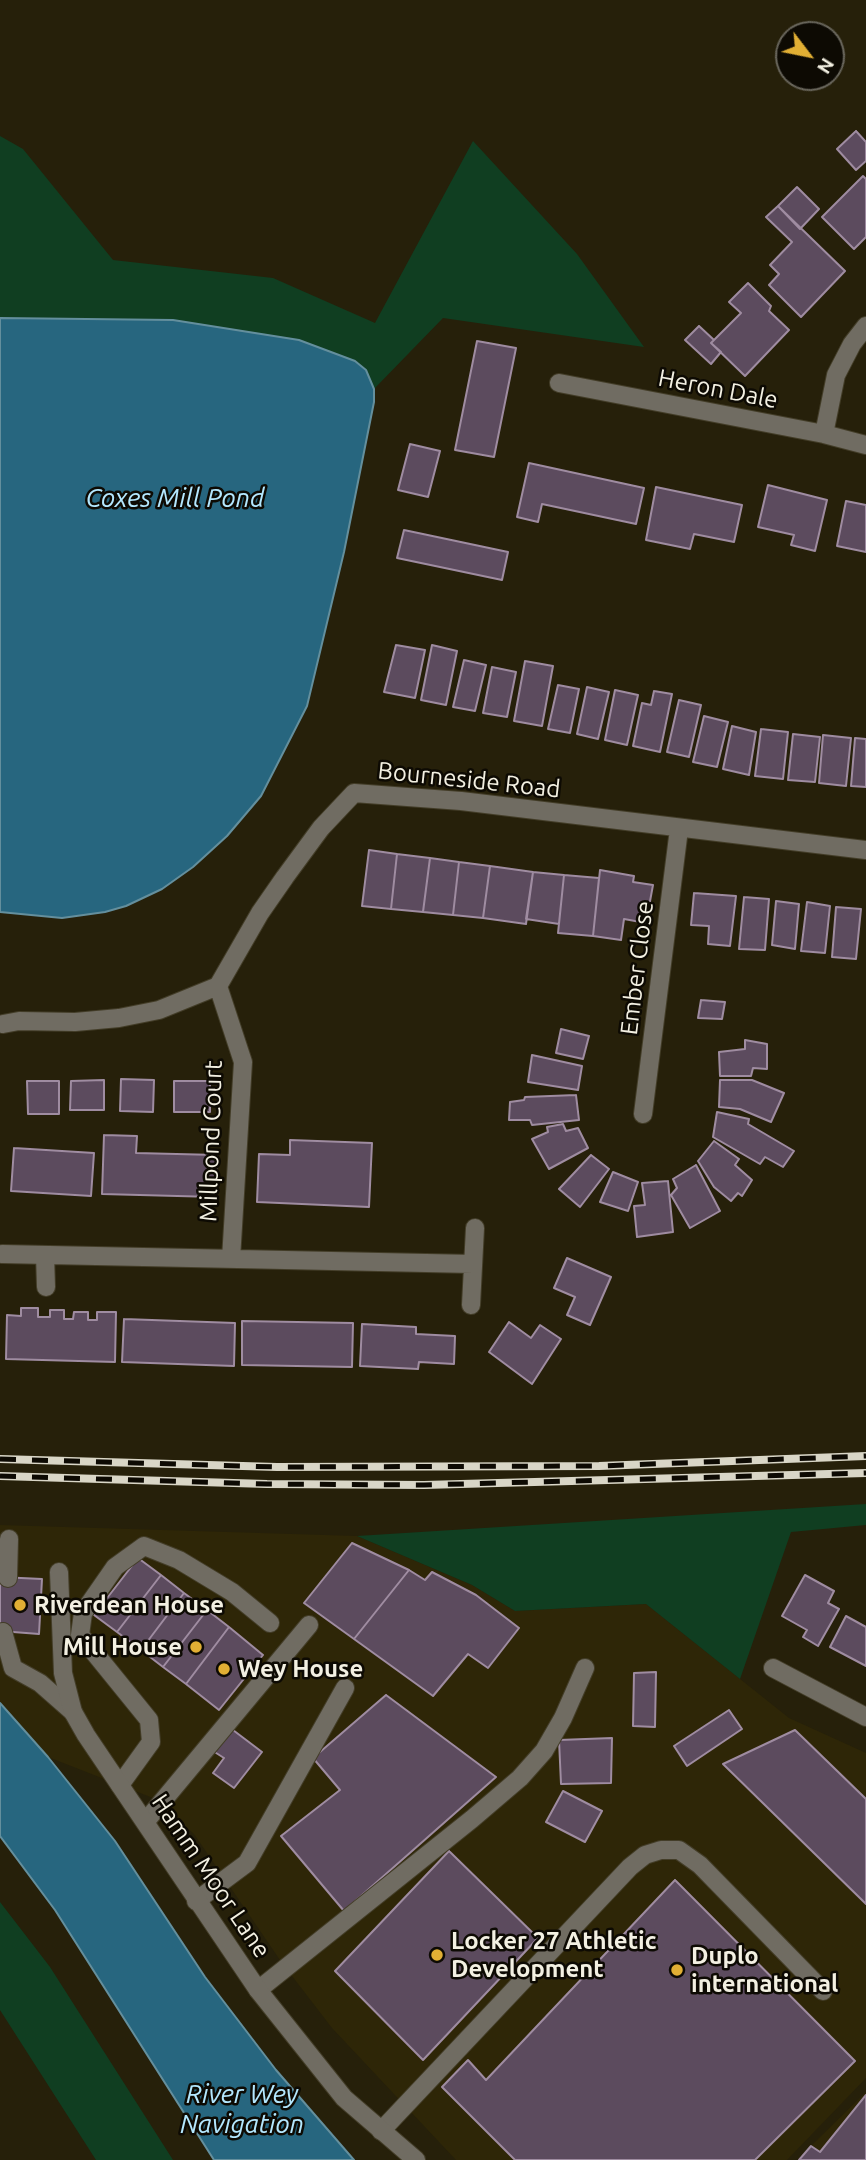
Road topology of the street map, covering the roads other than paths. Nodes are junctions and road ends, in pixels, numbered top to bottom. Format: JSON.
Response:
{"nodes":[{"id":1,"x":866,"y":326,"type":"edge"},
{"id":2,"x":559,"y":383,"type":"dead end"},
{"id":3,"x":824,"y":434,"type":"junction"},
{"id":4,"x":866,"y":445,"type":"edge"},
{"id":5,"x":679,"y":829,"type":"junction"},
{"id":6,"x":866,"y":850,"type":"edge"},
{"id":7,"x":218,"y":986,"type":"junction"},
{"id":8,"x":1,"y":1024,"type":"edge"},
{"id":9,"x":643,"y":1114,"type":"dead end"},
{"id":10,"x":475,"y":1228,"type":"dead end"},
{"id":11,"x":2,"y":1254,"type":"dead end"},
{"id":12,"x":45,"y":1255,"type":"junction"},
{"id":13,"x":231,"y":1259,"type":"junction"},
{"id":14,"x":473,"y":1264,"type":"junction"},
{"id":15,"x":46,"y":1287,"type":"dead end"},
{"id":16,"x":471,"y":1306,"type":"dead end"},
{"id":17,"x":9,"y":1539,"type":"dead end"},
{"id":18,"x":59,"y":1572,"type":"dead end"},
{"id":19,"x":8,"y":1577,"type":"dead end"},
{"id":20,"x":270,"y":1623,"type":"dead end"},
{"id":21,"x":309,"y":1625,"type":"dead end"},
{"id":22,"x":3,"y":1632,"type":"dead end"},
{"id":23,"x":585,"y":1668,"type":"dead end"},
{"id":24,"x":773,"y":1668,"type":"dead end"},
{"id":25,"x":345,"y":1688,"type":"dead end"},
{"id":26,"x":73,"y":1712,"type":"junction"},
{"id":27,"x":866,"y":1717,"type":"edge"},
{"id":28,"x":120,"y":1785,"type":"junction"},
{"id":29,"x":145,"y":1821,"type":"junction"},
{"id":30,"x":196,"y":1901,"type":"junction"},
{"id":31,"x":258,"y":1990,"type":"junction"},
{"id":32,"x":823,"y":1991,"type":"dead end"},
{"id":33,"x":380,"y":2131,"type":"junction"},
{"id":34,"x":416,"y":2160,"type":"edge"}],
"edges":[{"from":1,"to":3,"type":"street"},
{"from":2,"to":3,"type":"street","name":"Heron Dale"},
{"from":3,"to":4,"type":"street","name":"Heron Dale"},
{"from":5,"to":6,"type":"street","name":"Bourneside Road"},
{"from":5,"to":7,"type":"street","name":"Bourneside Road"},
{"from":5,"to":9,"type":"street","name":"Ember Close"},
{"from":7,"to":8,"type":"street"},
{"from":7,"to":13,"type":"street","name":"Millpond Court"},
{"from":10,"to":14,"type":"street"},
{"from":11,"to":12,"type":"street"},
{"from":12,"to":13,"type":"street"},
{"from":12,"to":15,"type":"street"},
{"from":13,"to":14,"type":"street"},
{"from":14,"to":16,"type":"street"},
{"from":17,"to":19,"type":"street"},
{"from":18,"to":26,"type":"street","name":"Hamm Moor Lane"},
{"from":20,"to":28,"type":"street"},
{"from":21,"to":29,"type":"street"},
{"from":22,"to":26,"type":"street"},
{"from":23,"to":31,"type":"street"},
{"from":24,"to":27,"type":"street"},
{"from":25,"to":30,"type":"street"},
{"from":26,"to":28,"type":"street","name":"Hamm Moor Lane"},
{"from":28,"to":29,"type":"street","name":"Hamm Moor Lane"},
{"from":29,"to":30,"type":"street","name":"Hamm Moor Lane"},
{"from":30,"to":31,"type":"street","name":"Hamm Moor Lane"},
{"from":31,"to":33,"type":"street","name":"Hamm Moor Lane"},
{"from":32,"to":33,"type":"street"},
{"from":33,"to":34,"type":"street","name":"Hamm Moor Lane"}]}
